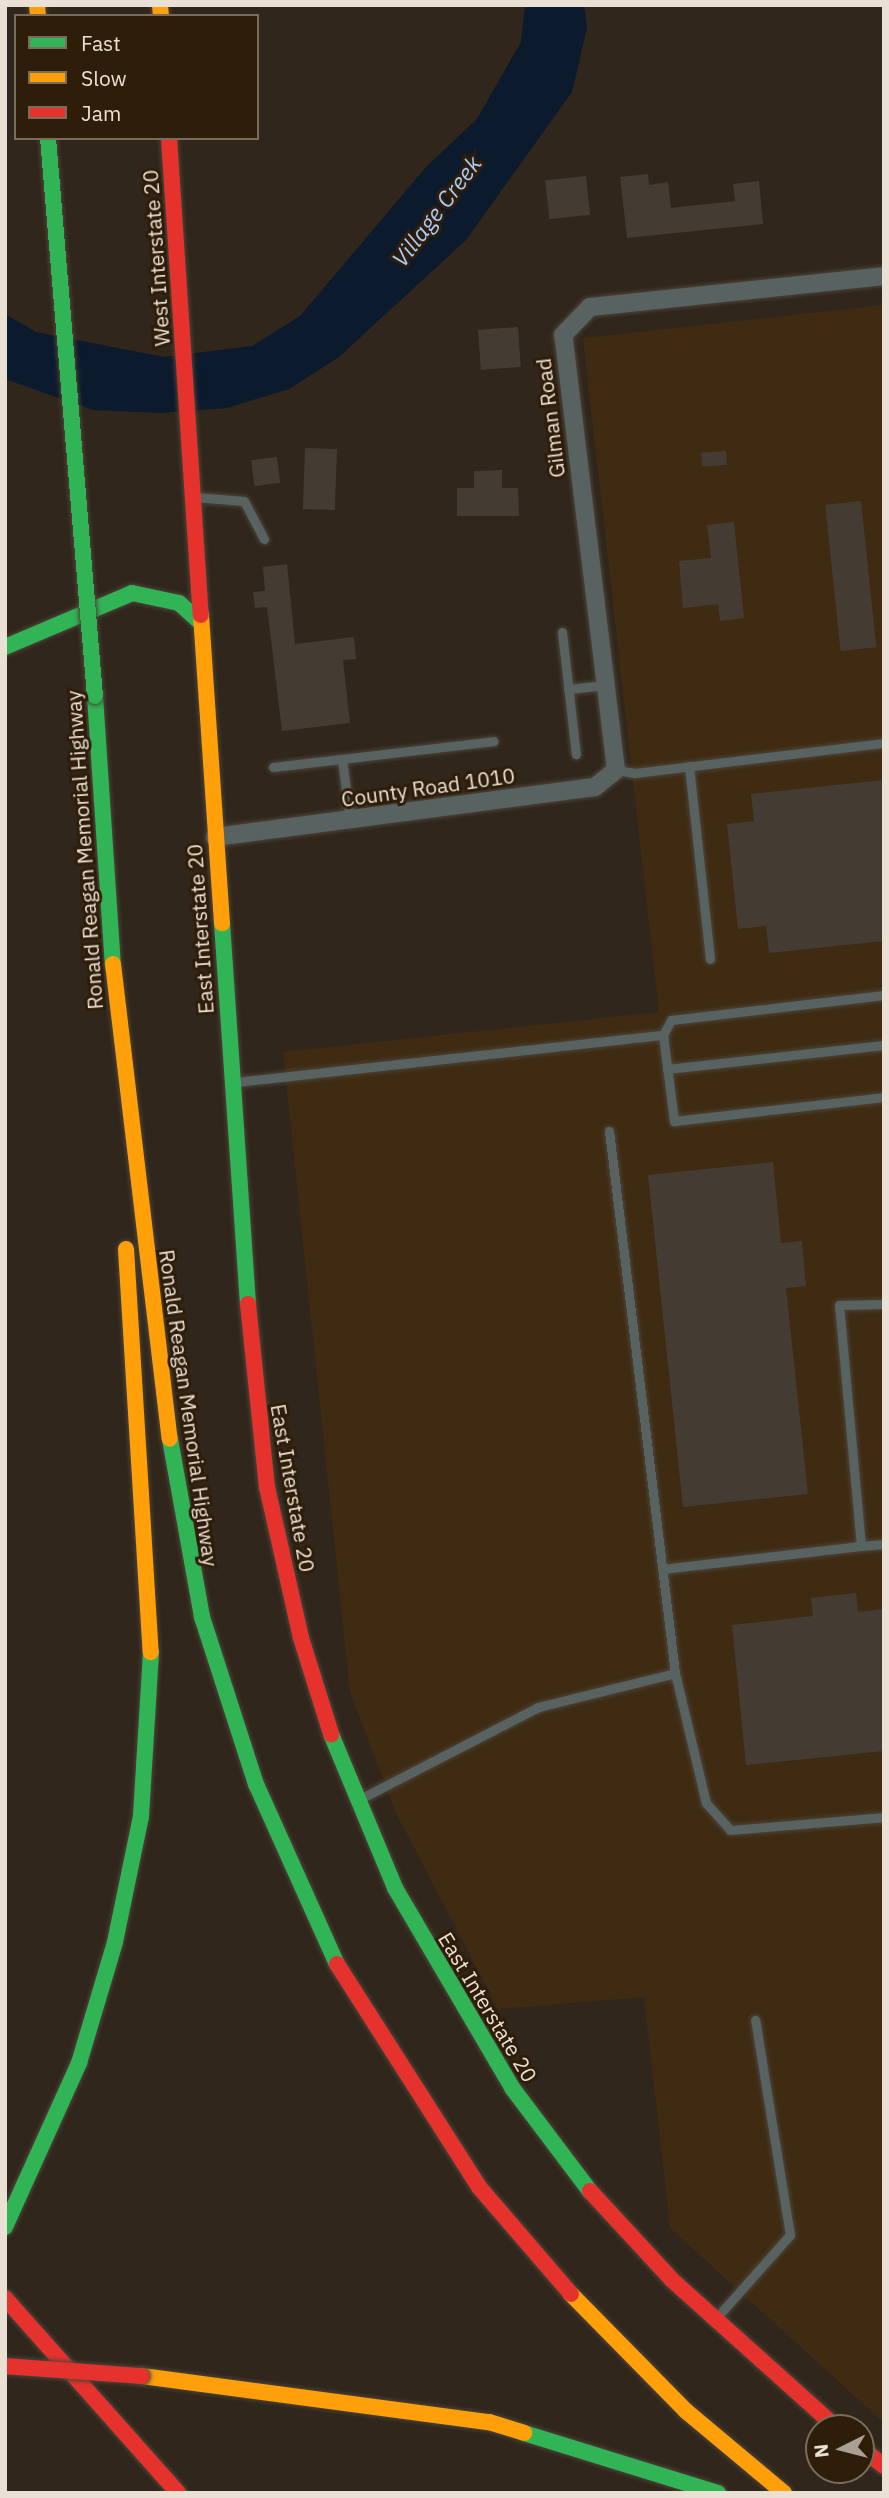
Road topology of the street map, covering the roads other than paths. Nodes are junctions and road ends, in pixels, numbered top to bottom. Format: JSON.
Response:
{"nodes":[{"id":1,"x":48,"y":140,"type":"edge"},
{"id":2,"x":169,"y":140,"type":"edge"},
{"id":3,"x":884,"y":276,"type":"edge"},
{"id":4,"x":185,"y":375,"type":"joint"},
{"id":5,"x":193,"y":491,"type":"junction"},
{"id":6,"x":264,"y":539,"type":"dead end"},
{"id":7,"x":199,"y":621,"type":"junction"},
{"id":8,"x":562,"y":632,"type":"dead end"},
{"id":9,"x":5,"y":647,"type":"edge"},
{"id":10,"x":604,"y":685,"type":"junction"},
{"id":11,"x":568,"y":689,"type":"junction"},
{"id":12,"x":493,"y":741,"type":"dead end"},
{"id":13,"x":884,"y":743,"type":"edge"},
{"id":14,"x":576,"y":754,"type":"dead end"},
{"id":15,"x":342,"y":759,"type":"junction"},
{"id":16,"x":689,"y":766,"type":"junction"},
{"id":17,"x":273,"y":767,"type":"dead end"},
{"id":18,"x":616,"y":770,"type":"junction"},
{"id":19,"x":350,"y":820,"type":"junction"},
{"id":20,"x":215,"y":837,"type":"junction"},
{"id":21,"x":710,"y":958,"type":"dead end"},
{"id":22,"x":884,"y":995,"type":"edge"},
{"id":23,"x":663,"y":1035,"type":"junction"},
{"id":24,"x":884,"y":1045,"type":"edge"},
{"id":25,"x":119,"y":1047,"type":"junction"},
{"id":26,"x":667,"y":1069,"type":"junction"},
{"id":27,"x":231,"y":1083,"type":"junction"},
{"id":28,"x":884,"y":1097,"type":"edge"},
{"id":29,"x":609,"y":1131,"type":"dead end"},
{"id":30,"x":884,"y":1304,"type":"edge"},
{"id":31,"x":884,"y":1544,"type":"edge"},
{"id":32,"x":861,"y":1546,"type":"junction"},
{"id":33,"x":663,"y":1569,"type":"junction"},
{"id":34,"x":675,"y":1673,"type":"junction"},
{"id":35,"x":358,"y":1800,"type":"junction"},
{"id":36,"x":884,"y":1817,"type":"edge"},
{"id":37,"x":755,"y":2020,"type":"dead end"},
{"id":38,"x":5,"y":2227,"type":"edge"},
{"id":39,"x":5,"y":2298,"type":"edge"},
{"id":40,"x":714,"y":2321,"type":"junction"},
{"id":41,"x":5,"y":2366,"type":"edge"},
{"id":42,"x":821,"y":2414,"type":"edge"},
{"id":43,"x":178,"y":2493,"type":"edge"},
{"id":44,"x":718,"y":2493,"type":"edge"},
{"id":45,"x":784,"y":2493,"type":"edge"}],
"edges":[{"from":1,"to":25,"type":"main road","name":"Ronald Reagan Memorial Highway","bridge":true},
{"from":2,"to":4,"type":"main road","name":"West Interstate 20"},
{"from":3,"to":10,"type":"street","name":"Gilman Road"},
{"from":4,"to":5,"type":"main road","name":"East Interstate 20"},
{"from":5,"to":6,"type":"lane"},
{"from":5,"to":7,"type":"main road","name":"East Interstate 20"},
{"from":7,"to":9,"type":"main road"},
{"from":7,"to":20,"type":"main road","name":"East Interstate 20"},
{"from":8,"to":11,"type":"lane"},
{"from":10,"to":11,"type":"lane"},
{"from":10,"to":18,"type":"street","name":"Gilman Road"},
{"from":11,"to":14,"type":"lane"},
{"from":12,"to":15,"type":"lane"},
{"from":13,"to":16,"type":"lane"},
{"from":15,"to":17,"type":"lane"},
{"from":15,"to":19,"type":"lane"},
{"from":16,"to":18,"type":"lane"},
{"from":16,"to":21,"type":"lane"},
{"from":18,"to":19,"type":"street","name":"County Road 1010"},
{"from":19,"to":20,"type":"street","name":"County Road 1010"},
{"from":20,"to":27,"type":"main road","name":"East Interstate 20"},
{"from":22,"to":23,"type":"lane"},
{"from":23,"to":26,"type":"lane"},
{"from":23,"to":27,"type":"lane"},
{"from":24,"to":26,"type":"lane"},
{"from":25,"to":38,"type":"main road"},
{"from":25,"to":45,"type":"main road","name":"Ronald Reagan Memorial Highway"},
{"from":26,"to":28,"type":"lane"},
{"from":27,"to":35,"type":"main road","name":"East Interstate 20"},
{"from":29,"to":33,"type":"lane"},
{"from":30,"to":32,"type":"lane"},
{"from":31,"to":32,"type":"lane"},
{"from":32,"to":33,"type":"lane"},
{"from":33,"to":34,"type":"lane"},
{"from":34,"to":35,"type":"lane"},
{"from":34,"to":36,"type":"lane"},
{"from":35,"to":40,"type":"main road","name":"East Interstate 20"},
{"from":37,"to":40,"type":"lane"},
{"from":39,"to":43,"type":"main road"},
{"from":40,"to":42,"type":"main road","name":"East Interstate 20"},
{"from":41,"to":44,"type":"main road","bridge":true}]}
